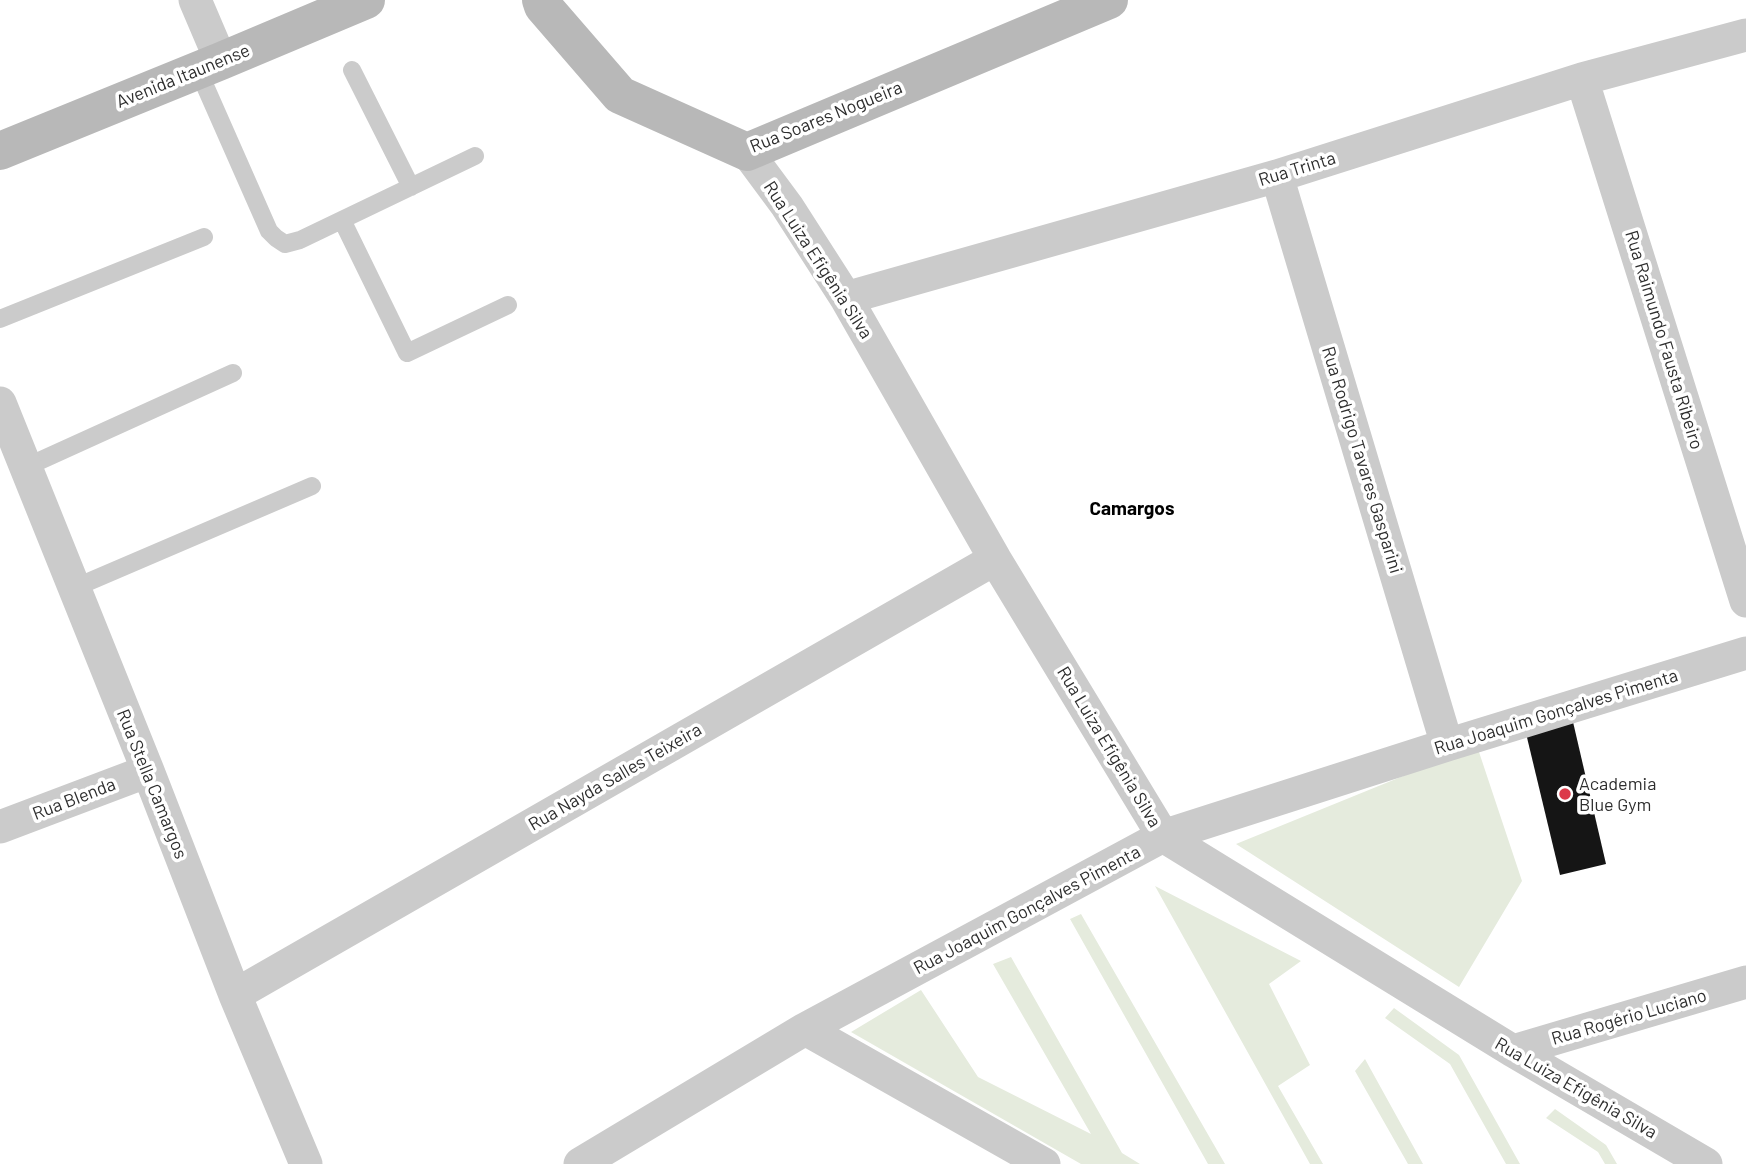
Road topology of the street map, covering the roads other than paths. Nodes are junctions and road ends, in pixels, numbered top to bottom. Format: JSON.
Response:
{"nodes":[{"id":1,"x":195,"y":0,"type":"edge"},
{"id":2,"x":366,"y":0,"type":"edge"},
{"id":3,"x":541,"y":0,"type":"edge"},
{"id":4,"x":1109,"y":0,"type":"edge"},
{"id":5,"x":1746,"y":35,"type":"edge"},
{"id":6,"x":210,"y":66,"type":"junction"},
{"id":7,"x":352,"y":70,"type":"dead end"},
{"id":8,"x":1582,"y":79,"type":"junction"},
{"id":9,"x":0,"y":151,"type":"edge"},
{"id":10,"x":747,"y":152,"type":"junction"},
{"id":11,"x":475,"y":156,"type":"dead end"},
{"id":12,"x":1277,"y":176,"type":"junction"},
{"id":13,"x":411,"y":187,"type":"junction"},
{"id":14,"x":342,"y":220,"type":"junction"},
{"id":15,"x":204,"y":237,"type":"dead end"},
{"id":16,"x":846,"y":298,"type":"junction"},
{"id":17,"x":509,"y":304,"type":"dead end"},
{"id":18,"x":0,"y":319,"type":"edge"},
{"id":19,"x":233,"y":373,"type":"dead end"},
{"id":20,"x":0,"y":403,"type":"edge"},
{"id":21,"x":26,"y":467,"type":"junction"},
{"id":22,"x":312,"y":486,"type":"dead end"},
{"id":23,"x":995,"y":559,"type":"junction"},
{"id":24,"x":74,"y":588,"type":"junction"},
{"id":25,"x":1746,"y":601,"type":"edge"},
{"id":26,"x":1746,"y":653,"type":"edge"},
{"id":27,"x":1447,"y":745,"type":"junction"},
{"id":28,"x":148,"y":771,"type":"junction"},
{"id":29,"x":0,"y":827,"type":"edge"},
{"id":30,"x":1163,"y":836,"type":"junction"},
{"id":31,"x":1746,"y":982,"type":"edge"},
{"id":32,"x":235,"y":996,"type":"junction"},
{"id":33,"x":805,"y":1029,"type":"junction"},
{"id":34,"x":1513,"y":1051,"type":"junction"},
{"id":35,"x":306,"y":1164,"type":"edge"},
{"id":36,"x":580,"y":1164,"type":"edge"},
{"id":37,"x":1044,"y":1164,"type":"edge"},
{"id":38,"x":1706,"y":1164,"type":"edge"}],
"edges":[{"from":1,"to":6,"type":"street"},
{"from":2,"to":6,"type":"street","name":"Avenida Itaunense"},
{"from":3,"to":10,"type":"street","name":"Rua Soares Nogueira"},
{"from":4,"to":10,"type":"street","name":"Rua Soares Nogueira"},
{"from":5,"to":8,"type":"street","name":"Rua Trinta"},
{"from":6,"to":9,"type":"street","name":"Avenida Itaunense"},
{"from":6,"to":14,"type":"lane"},
{"from":7,"to":13,"type":"lane"},
{"from":8,"to":12,"type":"street","name":"Rua Trinta"},
{"from":8,"to":25,"type":"street","name":"Rua Raimundo Fausta Ribeiro"},
{"from":10,"to":16,"type":"street","name":"Rua Luiza Efigênia Silva"},
{"from":11,"to":13,"type":"lane"},
{"from":12,"to":16,"type":"street","name":"Rua Trinta"},
{"from":12,"to":27,"type":"street","name":"Rua Rodrigo Tavares Gasparini"},
{"from":13,"to":14,"type":"lane"},
{"from":14,"to":17,"type":"lane"},
{"from":15,"to":18,"type":"lane"},
{"from":16,"to":23,"type":"street","name":"Rua Luiza Efigênia Silva"},
{"from":19,"to":21,"type":"lane"},
{"from":20,"to":21,"type":"street","name":"Rua Stella Camargos"},
{"from":21,"to":24,"type":"street","name":"Rua Stella Camargos"},
{"from":22,"to":24,"type":"lane"},
{"from":23,"to":30,"type":"street","name":"Rua Luiza Efigênia Silva"},
{"from":23,"to":32,"type":"street","name":"Rua Nayda Salles Teixeira"},
{"from":24,"to":28,"type":"street","name":"Rua Stella Camargos"},
{"from":26,"to":27,"type":"street","name":"Rua Joaquim Gonçalves Pimenta"},
{"from":27,"to":30,"type":"street","name":"Rua Joaquim Gonçalves Pimenta"},
{"from":28,"to":29,"type":"street","name":"Rua Blenda"},
{"from":28,"to":32,"type":"street","name":"Rua Stella Camargos"},
{"from":30,"to":33,"type":"street","name":"Rua Joaquim Gonçalves Pimenta"},
{"from":30,"to":34,"type":"street","name":"Rua Luiza Efigênia Silva"},
{"from":31,"to":34,"type":"street","name":"Rua Rogério Luciano"},
{"from":32,"to":35,"type":"street","name":"Rua Stella Camargos"},
{"from":33,"to":36,"type":"street","name":"Rua Joaquim Gonçalves Pimenta"},
{"from":33,"to":37,"type":"street"},
{"from":34,"to":38,"type":"street","name":"Rua Luiza Efigênia Silva"}]}
